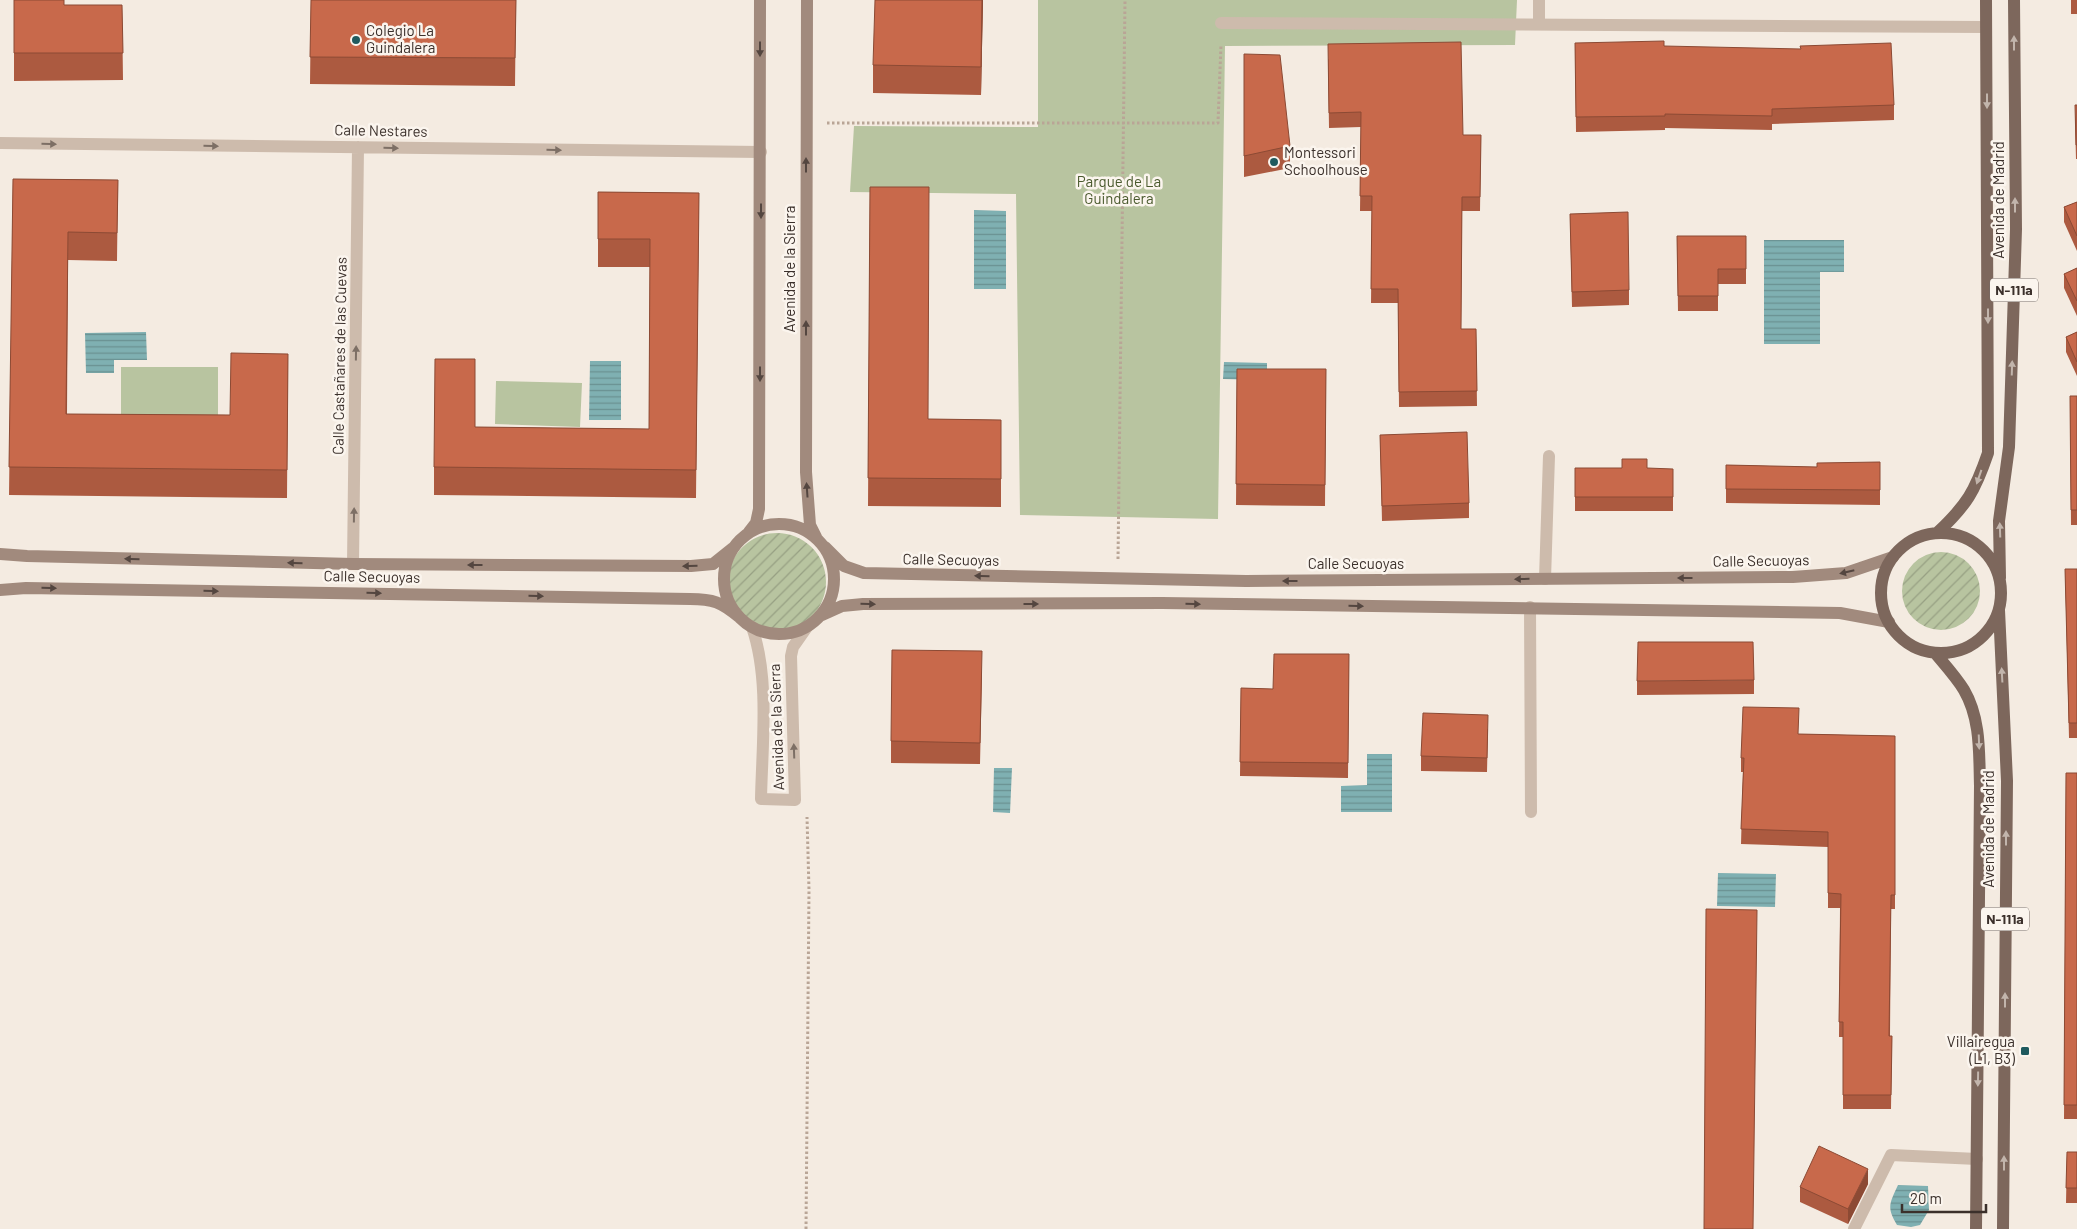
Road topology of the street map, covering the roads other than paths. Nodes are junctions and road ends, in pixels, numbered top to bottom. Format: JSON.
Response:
{"nodes":[{"id":1,"x":760,"y":0,"type":"edge"},
{"id":2,"x":807,"y":0,"type":"edge"},
{"id":3,"x":1539,"y":0,"type":"edge"},
{"id":4,"x":1986,"y":0,"type":"edge"},
{"id":5,"x":2014,"y":0,"type":"edge"},
{"id":6,"x":1221,"y":23,"type":"road end"},
{"id":7,"x":1539,"y":24,"type":"junction"},
{"id":8,"x":1986,"y":27,"type":"junction"},
{"id":9,"x":0,"y":143,"type":"edge"},
{"id":10,"x":358,"y":147,"type":"junction"},
{"id":11,"x":761,"y":152,"type":"junction"},
{"id":12,"x":1549,"y":456,"type":"dead end"},
{"id":13,"x":749,"y":532,"type":"junction"},
{"id":14,"x":1937,"y":533,"type":"junction"},
{"id":15,"x":816,"y":537,"type":"junction"},
{"id":16,"x":733,"y":548,"type":"junction"},
{"id":17,"x":825,"y":548,"type":"junction"},
{"id":18,"x":0,"y":554,"type":"edge"},
{"id":19,"x":1893,"y":557,"type":"junction"},
{"id":20,"x":353,"y":564,"type":"junction"},
{"id":21,"x":2000,"y":578,"type":"junction"},
{"id":22,"x":1545,"y":579,"type":"junction"},
{"id":23,"x":0,"y":590,"type":"edge"},
{"id":24,"x":1530,"y":607,"type":"junction"},
{"id":25,"x":1999,"y":610,"type":"junction"},
{"id":26,"x":822,"y":615,"type":"junction"},
{"id":27,"x":738,"y":617,"type":"junction"},
{"id":28,"x":1889,"y":622,"type":"junction"},
{"id":29,"x":807,"y":627,"type":"junction"},
{"id":30,"x":752,"y":628,"type":"junction"},
{"id":31,"x":1935,"y":653,"type":"junction"},
{"id":32,"x":1531,"y":812,"type":"dead end"},
{"id":33,"x":1977,"y":1158,"type":"junction"},
{"id":34,"x":1854,"y":1229,"type":"edge"},
{"id":35,"x":1976,"y":1229,"type":"edge"},
{"id":36,"x":2003,"y":1229,"type":"edge"}],
"edges":[{"from":1,"to":11,"type":"main road","name":"Avenida de la Sierra","one_way":true},
{"from":15,"to":2,"type":"main road","name":"Avenida de la Sierra","one_way":true},
{"from":3,"to":7,"type":"street"},
{"from":4,"to":8,"type":"main road","name":"Avenida de Madrid","number":"N-111a"},
{"from":21,"to":5,"type":"main road","name":"Avenida de Madrid","number":"N-111a","one_way":true},
{"from":6,"to":7,"type":"street"},
{"from":7,"to":8,"type":"street"},
{"from":8,"to":14,"type":"main road","name":"Avenida de Madrid","number":"N-111a","one_way":true},
{"from":9,"to":10,"type":"street","name":"Calle Nestares","one_way":true},
{"from":10,"to":11,"type":"street","name":"Calle Nestares","one_way":true},
{"from":20,"to":10,"type":"street","name":"Calle Castañares de las Cuevas","one_way":true},
{"from":11,"to":13,"type":"main road","name":"Avenida de la Sierra","one_way":true},
{"from":12,"to":22,"type":"street"},
{"from":13,"to":15,"type":"main road"},
{"from":13,"to":16,"type":"main road"},
{"from":14,"to":19,"type":"main road","number":"N-111a"},
{"from":14,"to":21,"type":"main road","number":"N-111a"},
{"from":15,"to":17,"type":"main road"},
{"from":16,"to":20,"type":"main road","name":"Calle Secuoyas","one_way":true},
{"from":16,"to":27,"type":"main road"},
{"from":22,"to":17,"type":"main road","name":"Calle Secuoyas","one_way":true},
{"from":17,"to":26,"type":"main road"},
{"from":20,"to":18,"type":"main road","name":"Calle Secuoyas","one_way":true},
{"from":19,"to":22,"type":"main road","name":"Calle Secuoyas","one_way":true},
{"from":19,"to":28,"type":"main road","number":"N-111a"},
{"from":21,"to":25,"type":"main road","number":"N-111a"},
{"from":23,"to":27,"type":"main road","name":"Calle Secuoyas","one_way":true},
{"from":26,"to":24,"type":"main road","one_way":true},
{"from":24,"to":28,"type":"main road"},
{"from":24,"to":32,"type":"street"},
{"from":25,"to":31,"type":"main road","number":"N-111a"},
{"from":36,"to":25,"type":"main road","name":"Avenida de Madrid","number":"N-111a","one_way":true},
{"from":26,"to":29,"type":"main road"},
{"from":27,"to":30,"type":"main road"},
{"from":28,"to":31,"type":"main road","number":"N-111a"},
{"from":29,"to":30,"type":"main road"},
{"from":30,"to":29,"type":"street","name":"Avenida de la Sierra","one_way":true},
{"from":31,"to":33,"type":"main road","name":"Avenida de Madrid","number":"N-111a","one_way":true},
{"from":33,"to":34,"type":"street"},
{"from":33,"to":35,"type":"main road","name":"Avenida de Madrid","number":"N-111a"}]}
